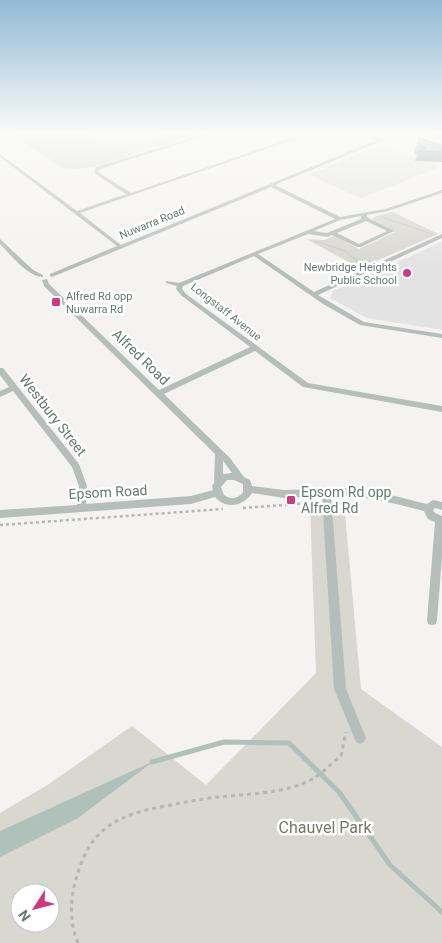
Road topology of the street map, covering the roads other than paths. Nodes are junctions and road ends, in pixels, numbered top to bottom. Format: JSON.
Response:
{"nodes":[{"id":1,"x":29,"y":177,"type":"edge"},
{"id":2,"x":104,"y":177,"type":"edge"},
{"id":3,"x":180,"y":177,"type":"edge"},
{"id":4,"x":290,"y":177,"type":"edge"},
{"id":5,"x":271,"y":185,"type":"junction"},
{"id":6,"x":442,"y":191,"type":"edge"},
{"id":7,"x":129,"y":194,"type":"junction"},
{"id":8,"x":76,"y":213,"type":"junction"},
{"id":9,"x":366,"y":217,"type":"junction"},
{"id":10,"x":339,"y":219,"type":"junction"},
{"id":11,"x":332,"y":233,"type":"junction"},
{"id":12,"x":309,"y":234,"type":"junction"},
{"id":13,"x":442,"y":236,"type":"edge"},
{"id":14,"x":0,"y":241,"type":"edge"},
{"id":15,"x":121,"y":247,"type":"junction"},
{"id":16,"x":254,"y":254,"type":"junction"},
{"id":17,"x":43,"y":278,"type":"junction"},
{"id":18,"x":168,"y":282,"type":"dead end"},
{"id":19,"x":180,"y":285,"type":"junction"},
{"id":20,"x":313,"y":295,"type":"junction"},
{"id":21,"x":442,"y":336,"type":"edge"},
{"id":22,"x":254,"y":348,"type":"junction"},
{"id":23,"x":0,"y":370,"type":"edge"},
{"id":24,"x":14,"y":388,"type":"junction"},
{"id":25,"x":0,"y":394,"type":"edge"},
{"id":26,"x":158,"y":394,"type":"junction"},
{"id":27,"x":442,"y":409,"type":"edge"},
{"id":28,"x":219,"y":454,"type":"junction"},
{"id":29,"x":240,"y":477,"type":"junction"},
{"id":30,"x":218,"y":482,"type":"junction"},
{"id":31,"x":250,"y":490,"type":"junction"},
{"id":32,"x":326,"y":492,"type":"junction"},
{"id":33,"x":217,"y":494,"type":"junction"},
{"id":34,"x":442,"y":506,"type":"edge"},
{"id":35,"x":82,"y":508,"type":"junction"},
{"id":36,"x":428,"y":508,"type":"junction"},
{"id":37,"x":0,"y":514,"type":"edge"},
{"id":38,"x":441,"y":520,"type":"edge"},
{"id":39,"x":432,"y":620,"type":"dead end"},
{"id":40,"x":360,"y":738,"type":"dead end"}],
"edges":[{"from":1,"to":8,"type":"street"},
{"from":2,"to":7,"type":"street"},
{"from":3,"to":7,"type":"street"},
{"from":4,"to":5,"type":"street","name":"Nuwarra Road"},
{"from":5,"to":10,"type":"street"},
{"from":5,"to":15,"type":"street","name":"Nuwarra Road"},
{"from":6,"to":9,"type":"street","name":"Longstaff Avenue"},
{"from":7,"to":8,"type":"street"},
{"from":8,"to":15,"type":"street"},
{"from":9,"to":10,"type":"street","name":"Longstaff Avenue"},
{"from":9,"to":11,"type":"street"},
{"from":9,"to":11,"type":"street"},
{"from":10,"to":12,"type":"street","name":"Longstaff Avenue"},
{"from":11,"to":12,"type":"street"},
{"from":12,"to":16,"type":"street","name":"Longstaff Avenue"},
{"from":13,"to":20,"type":"street"},
{"from":14,"to":17,"type":"street","name":"Alfred Road"},
{"from":15,"to":17,"type":"street","name":"Nuwarra Road"},
{"from":16,"to":19,"type":"street","name":"Longstaff Avenue"},
{"from":16,"to":20,"type":"street"},
{"from":17,"to":26,"type":"street","name":"Alfred Road"},
{"from":18,"to":19,"type":"street"},
{"from":19,"to":22,"type":"street","name":"Longstaff Avenue"},
{"from":20,"to":21,"type":"street"},
{"from":22,"to":26,"type":"street"},
{"from":22,"to":27,"type":"street","name":"Longstaff Avenue"},
{"from":23,"to":24,"type":"street","name":"Westbury Street"},
{"from":24,"to":25,"type":"street"},
{"from":24,"to":35,"type":"street","name":"Westbury Street"},
{"from":26,"to":28,"type":"street","name":"Alfred Road"},
{"from":28,"to":29,"type":"street","name":"Alfred Road"},
{"from":28,"to":30,"type":"street"},
{"from":29,"to":30,"type":"street"},
{"from":29,"to":31,"type":"street"},
{"from":30,"to":33,"type":"street"},
{"from":31,"to":32,"type":"street"},
{"from":31,"to":33,"type":"street"},
{"from":32,"to":36,"type":"street"},
{"from":32,"to":40,"type":"street"},
{"from":33,"to":35,"type":"street","name":"Epsom Road"},
{"from":34,"to":36,"type":"street"},
{"from":35,"to":37,"type":"street","name":"Epsom Road"},
{"from":36,"to":38,"type":"street"},
{"from":38,"to":39,"type":"street"}]}
